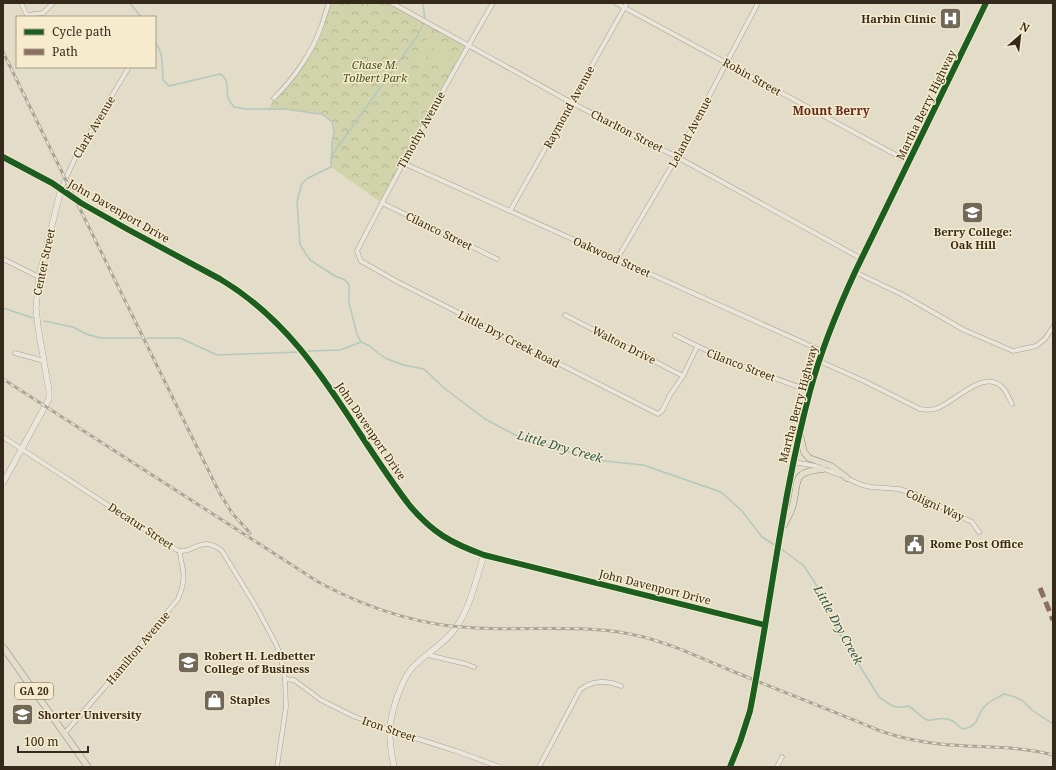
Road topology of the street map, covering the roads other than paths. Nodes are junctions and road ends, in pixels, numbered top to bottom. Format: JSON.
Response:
{"nodes":[{"id":1,"x":22,"y":3,"type":"edge"},
{"id":2,"x":53,"y":3,"type":"edge"},
{"id":3,"x":329,"y":3,"type":"edge"},
{"id":4,"x":392,"y":3,"type":"edge"},
{"id":5,"x":493,"y":3,"type":"edge"},
{"id":6,"x":616,"y":3,"type":"edge"},
{"id":7,"x":627,"y":3,"type":"edge"},
{"id":8,"x":758,"y":3,"type":"edge"},
{"id":9,"x":986,"y":3,"type":"edge"},
{"id":10,"x":625,"y":8,"type":"junction"},
{"id":11,"x":28,"y":16,"type":"edge"},
{"id":12,"x":468,"y":46,"type":"junction"},
{"id":13,"x":726,"y":63,"type":"junction"},
{"id":14,"x":129,"y":68,"type":"edge"},
{"id":15,"x":274,"y":98,"type":"dead end"},
{"id":16,"x":572,"y":103,"type":"junction"},
{"id":17,"x":3,"y":157,"type":"edge"},
{"id":18,"x":677,"y":157,"type":"junction"},
{"id":19,"x":909,"y":162,"type":"junction"},
{"id":20,"x":403,"y":163,"type":"junction"},
{"id":21,"x":61,"y":189,"type":"junction"},
{"id":22,"x":382,"y":203,"type":"junction"},
{"id":23,"x":510,"y":212,"type":"junction"},
{"id":24,"x":3,"y":259,"type":"edge"},
{"id":25,"x":497,"y":259,"type":"dead end"},
{"id":26,"x":617,"y":259,"type":"junction"},
{"id":27,"x":862,"y":259,"type":"junction"},
{"id":28,"x":361,"y":260,"type":"joint"},
{"id":29,"x":855,"y":272,"type":"junction"},
{"id":30,"x":39,"y":277,"type":"junction"},
{"id":31,"x":565,"y":315,"type":"dead end"},
{"id":32,"x":1053,"y":327,"type":"edge"},
{"id":33,"x":675,"y":335,"type":"dead end"},
{"id":34,"x":697,"y":347,"type":"junction"},
{"id":35,"x":822,"y":351,"type":"junction"},
{"id":36,"x":16,"y":353,"type":"dead end"},
{"id":37,"x":44,"y":361,"type":"junction"},
{"id":38,"x":819,"y":361,"type":"junction"},
{"id":39,"x":683,"y":376,"type":"junction"},
{"id":40,"x":810,"y":391,"type":"junction"},
{"id":41,"x":1012,"y":404,"type":"dead end"},
{"id":42,"x":800,"y":432,"type":"junction"},
{"id":43,"x":3,"y":437,"type":"edge"},
{"id":44,"x":22,"y":449,"type":"junction"},
{"id":45,"x":793,"y":462,"type":"junction"},
{"id":46,"x":823,"y":469,"type":"junction"},
{"id":47,"x":847,"y":478,"type":"junction"},
{"id":48,"x":3,"y":483,"type":"edge"},
{"id":49,"x":785,"y":519,"type":"junction"},
{"id":50,"x":979,"y":532,"type":"dead end"},
{"id":51,"x":180,"y":551,"type":"junction"},
{"id":52,"x":484,"y":555,"type":"junction"},
{"id":53,"x":765,"y":625,"type":"junction"},
{"id":54,"x":3,"y":647,"type":"edge"},
{"id":55,"x":428,"y":655,"type":"junction"},
{"id":56,"x":474,"y":667,"type":"dead end"},
{"id":57,"x":285,"y":679,"type":"junction"},
{"id":58,"x":621,"y":686,"type":"dead end"},
{"id":59,"x":390,"y":730,"type":"junction"},
{"id":60,"x":64,"y":734,"type":"junction"},
{"id":61,"x":782,"y":757,"type":"dead end"},
{"id":62,"x":88,"y":767,"type":"edge"},
{"id":63,"x":278,"y":767,"type":"edge"},
{"id":64,"x":394,"y":767,"type":"edge"},
{"id":65,"x":500,"y":767,"type":"edge"},
{"id":66,"x":539,"y":767,"type":"edge"},
{"id":67,"x":730,"y":767,"type":"edge"},
{"id":68,"x":777,"y":767,"type":"edge"}],
"edges":[{"from":1,"to":11,"type":"street"},
{"from":2,"to":11,"type":"street"},
{"from":3,"to":15,"type":"street"},
{"from":4,"to":12,"type":"street","name":"Charlton Street"},
{"from":5,"to":12,"type":"street","name":"Timothy Avenue"},
{"from":6,"to":10,"type":"street","name":"Robin Street"},
{"from":7,"to":10,"type":"street","name":"Raymond Avenue"},
{"from":8,"to":13,"type":"street","name":"Leland Avenue"},
{"from":9,"to":19,"type":"main road","name":"Martha Berry Highway"},
{"from":10,"to":13,"type":"street","name":"Robin Street"},
{"from":10,"to":16,"type":"street","name":"Raymond Avenue"},
{"from":12,"to":16,"type":"street","name":"Charlton Street"},
{"from":12,"to":20,"type":"street","name":"Timothy Avenue"},
{"from":13,"to":18,"type":"street","name":"Leland Avenue"},
{"from":13,"to":19,"type":"street","name":"Robin Street"},
{"from":14,"to":21,"type":"street","name":"Clark Avenue"},
{"from":16,"to":18,"type":"street","name":"Charlton Street"},
{"from":16,"to":23,"type":"street","name":"Raymond Avenue"},
{"from":17,"to":21,"type":"street","name":"John Davenport Drive"},
{"from":18,"to":26,"type":"street","name":"Leland Avenue"},
{"from":18,"to":27,"type":"street","name":"Charlton Street"},
{"from":19,"to":27,"type":"main road","name":"Martha Berry Highway"},
{"from":20,"to":22,"type":"street","name":"Timothy Avenue"},
{"from":20,"to":23,"type":"street","name":"Oakwood Street"},
{"from":21,"to":30,"type":"street","name":"Center Street"},
{"from":21,"to":52,"type":"street","name":"John Davenport Drive"},
{"from":22,"to":25,"type":"street","name":"Cilanco Street"},
{"from":22,"to":28,"type":"street","name":"Timothy Avenue"},
{"from":23,"to":26,"type":"street","name":"Oakwood Street"},
{"from":24,"to":30,"type":"street"},
{"from":26,"to":35,"type":"street","name":"Oakwood Street"},
{"from":27,"to":29,"type":"main road","name":"Martha Berry Highway"},
{"from":28,"to":39,"type":"street","name":"Little Dry Creek Road"},
{"from":29,"to":32,"type":"street"},
{"from":29,"to":35,"type":"main road","name":"Martha Berry Highway"},
{"from":30,"to":37,"type":"street","name":"Center Street"},
{"from":31,"to":39,"type":"street","name":"Walton Drive"},
{"from":33,"to":34,"type":"street","name":"Cilanco Street"},
{"from":34,"to":39,"type":"street"},
{"from":34,"to":40,"type":"street","name":"Cilanco Street"},
{"from":35,"to":38,"type":"main road","name":"Martha Berry Highway"},
{"from":36,"to":37,"type":"street"},
{"from":37,"to":44,"type":"street","name":"Center Street"},
{"from":38,"to":40,"type":"main road","name":"Martha Berry Highway"},
{"from":38,"to":41,"type":"street"},
{"from":40,"to":42,"type":"main road","name":"Martha Berry Highway"},
{"from":42,"to":45,"type":"main road","name":"Martha Berry Highway"},
{"from":42,"to":47,"type":"main road"},
{"from":43,"to":44,"type":"street","name":"Decatur Street"},
{"from":44,"to":48,"type":"street","name":"Center Street"},
{"from":44,"to":51,"type":"street","name":"Decatur Street"},
{"from":45,"to":46,"type":"street","name":"Coligni Way"},
{"from":45,"to":49,"type":"main road","name":"Martha Berry Highway"},
{"from":46,"to":47,"type":"street","name":"Coligni Way"},
{"from":46,"to":49,"type":"main road"},
{"from":47,"to":50,"type":"street","name":"Coligni Way"},
{"from":49,"to":53,"type":"main road"},
{"from":51,"to":57,"type":"street","name":"Decatur Street"},
{"from":51,"to":60,"type":"street","name":"Hamilton Avenue"},
{"from":52,"to":53,"type":"street","name":"John Davenport Drive"},
{"from":52,"to":55,"type":"street"},
{"from":53,"to":67,"type":"main road"},
{"from":54,"to":60,"type":"main road","number":"GA 20"},
{"from":55,"to":56,"type":"street"},
{"from":55,"to":59,"type":"street"},
{"from":57,"to":59,"type":"street","name":"Iron Street"},
{"from":57,"to":63,"type":"street","name":"Decatur Street"},
{"from":58,"to":66,"type":"street"},
{"from":59,"to":64,"type":"street"},
{"from":59,"to":65,"type":"street","name":"Iron Street"},
{"from":60,"to":62,"type":"main road","number":"GA 20"},
{"from":61,"to":68,"type":"street"}]}
